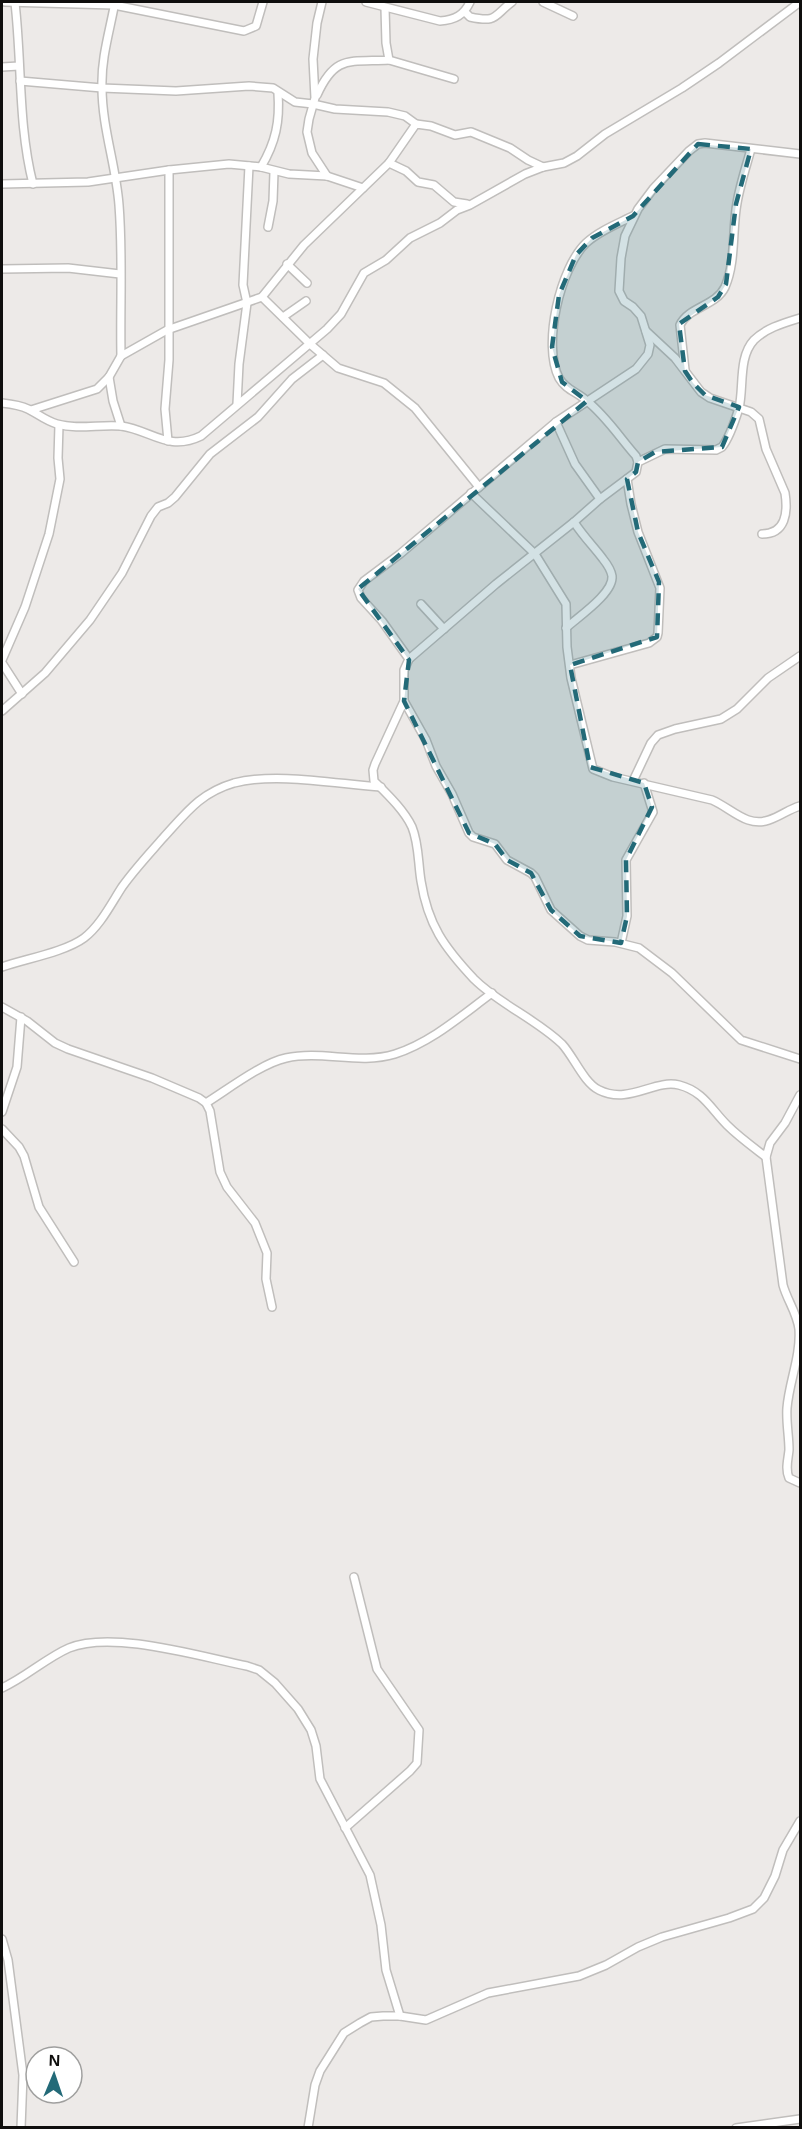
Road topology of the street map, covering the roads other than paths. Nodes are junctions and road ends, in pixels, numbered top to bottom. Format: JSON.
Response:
{"nodes":[{"id":1,"x":5,"y":2,"type":"edge"},
{"id":2,"x":263,"y":2,"type":"edge"},
{"id":3,"x":322,"y":2,"type":"edge"},
{"id":4,"x":366,"y":2,"type":"edge"},
{"id":5,"x":470,"y":2,"type":"edge"},
{"id":6,"x":512,"y":2,"type":"edge"},
{"id":7,"x":543,"y":2,"type":"edge"},
{"id":8,"x":800,"y":2,"type":"edge"},
{"id":9,"x":15,"y":3,"type":"edge"},
{"id":10,"x":115,"y":3,"type":"edge"},
{"id":11,"x":386,"y":8,"type":"junction"},
{"id":12,"x":465,"y":12,"type":"junction"},
{"id":13,"x":573,"y":16,"type":"dead end"},
{"id":14,"x":388,"y":60,"type":"junction"},
{"id":15,"x":19,"y":66,"type":"junction"},
{"id":16,"x":2,"y":67,"type":"edge"},
{"id":17,"x":454,"y":79,"type":"dead end"},
{"id":18,"x":20,"y":81,"type":"junction"},
{"id":19,"x":102,"y":88,"type":"junction"},
{"id":20,"x":278,"y":93,"type":"junction"},
{"id":21,"x":314,"y":101,"type":"junction"},
{"id":22,"x":416,"y":124,"type":"junction"},
{"id":23,"x":751,"y":149,"type":"junction"},
{"id":24,"x":801,"y":154,"type":"edge"},
{"id":25,"x":389,"y":163,"type":"junction"},
{"id":26,"x":249,"y":166,"type":"junction"},
{"id":27,"x":261,"y":167,"type":"junction"},
{"id":28,"x":543,"y":167,"type":"junction"},
{"id":29,"x":168,"y":170,"type":"junction"},
{"id":30,"x":274,"y":172,"type":"junction"},
{"id":31,"x":327,"y":176,"type":"junction"},
{"id":32,"x":116,"y":178,"type":"junction"},
{"id":33,"x":2,"y":184,"type":"edge"},
{"id":34,"x":33,"y":184,"type":"junction"},
{"id":35,"x":363,"y":188,"type":"junction"},
{"id":36,"x":470,"y":205,"type":"junction"},
{"id":37,"x":633,"y":216,"type":"junction"},
{"id":38,"x":268,"y":227,"type":"dead end"},
{"id":39,"x":287,"y":264,"type":"junction"},
{"id":40,"x":2,"y":269,"type":"edge"},
{"id":41,"x":120,"y":274,"type":"junction"},
{"id":42,"x":307,"y":283,"type":"dead end"},
{"id":43,"x":262,"y":297,"type":"junction"},
{"id":44,"x":306,"y":301,"type":"dead end"},
{"id":45,"x":247,"y":303,"type":"junction"},
{"id":46,"x":283,"y":317,"type":"junction"},
{"id":47,"x":801,"y":318,"type":"edge"},
{"id":48,"x":167,"y":330,"type":"junction"},
{"id":49,"x":646,"y":331,"type":"junction"},
{"id":50,"x":310,"y":344,"type":"junction"},
{"id":51,"x":323,"y":355,"type":"junction"},
{"id":52,"x":121,"y":356,"type":"junction"},
{"id":53,"x":685,"y":371,"type":"junction"},
{"id":54,"x":109,"y":377,"type":"junction"},
{"id":55,"x":587,"y":400,"type":"junction"},
{"id":56,"x":2,"y":403,"type":"edge"},
{"id":57,"x":237,"y":404,"type":"junction"},
{"id":58,"x":739,"y":407,"type":"junction"},
{"id":59,"x":31,"y":410,"type":"junction"},
{"id":60,"x":556,"y":422,"type":"junction"},
{"id":61,"x":59,"y":425,"type":"junction"},
{"id":62,"x":121,"y":426,"type":"junction"},
{"id":63,"x":168,"y":441,"type":"junction"},
{"id":64,"x":638,"y":462,"type":"junction"},
{"id":65,"x":627,"y":479,"type":"junction"},
{"id":66,"x":479,"y":487,"type":"junction"},
{"id":67,"x":471,"y":494,"type":"junction"},
{"id":68,"x":600,"y":499,"type":"junction"},
{"id":69,"x":574,"y":522,"type":"junction"},
{"id":70,"x":762,"y":534,"type":"dead end"},
{"id":71,"x":535,"y":554,"type":"junction"},
{"id":72,"x":421,"y":604,"type":"dead end"},
{"id":73,"x":566,"y":627,"type":"junction"},
{"id":74,"x":444,"y":629,"type":"junction"},
{"id":75,"x":801,"y":656,"type":"edge"},
{"id":76,"x":409,"y":659,"type":"junction"},
{"id":77,"x":2,"y":662,"type":"edge"},
{"id":78,"x":570,"y":665,"type":"junction"},
{"id":79,"x":22,"y":694,"type":"junction"},
{"id":80,"x":404,"y":701,"type":"junction"},
{"id":81,"x":2,"y":711,"type":"edge"},
{"id":82,"x":633,"y":781,"type":"junction"},
{"id":83,"x":644,"y":783,"type":"junction"},
{"id":84,"x":381,"y":787,"type":"junction"},
{"id":85,"x":801,"y":806,"type":"edge"},
{"id":86,"x":621,"y":943,"type":"junction"},
{"id":87,"x":2,"y":967,"type":"edge"},
{"id":88,"x":492,"y":993,"type":"junction"},
{"id":89,"x":2,"y":1007,"type":"edge"},
{"id":90,"x":21,"y":1017,"type":"junction"},
{"id":91,"x":801,"y":1059,"type":"edge"},
{"id":92,"x":801,"y":1095,"type":"edge"},
{"id":93,"x":206,"y":1103,"type":"junction"},
{"id":94,"x":2,"y":1112,"type":"edge"},
{"id":95,"x":2,"y":1129,"type":"edge"},
{"id":96,"x":766,"y":1157,"type":"junction"},
{"id":97,"x":74,"y":1262,"type":"dead end"},
{"id":98,"x":272,"y":1307,"type":"dead end"},
{"id":99,"x":801,"y":1483,"type":"edge"},
{"id":100,"x":354,"y":1577,"type":"dead end"},
{"id":101,"x":2,"y":1688,"type":"edge"},
{"id":102,"x":801,"y":1821,"type":"edge"},
{"id":103,"x":345,"y":1828,"type":"junction"},
{"id":104,"x":2,"y":1939,"type":"edge"},
{"id":105,"x":400,"y":2016,"type":"junction"},
{"id":106,"x":801,"y":2119,"type":"edge"},
{"id":107,"x":21,"y":2127,"type":"edge"},
{"id":108,"x":308,"y":2127,"type":"edge"},
{"id":109,"x":736,"y":2127,"type":"edge"}],
"edges":[{"from":1,"to":9,"type":"street"},
{"from":2,"to":10,"type":"street"},
{"from":3,"to":21,"type":"street"},
{"from":4,"to":11,"type":"street"},
{"from":5,"to":12,"type":"street"},
{"from":6,"to":12,"type":"street"},
{"from":7,"to":13,"type":"street"},
{"from":8,"to":28,"type":"street"},
{"from":9,"to":10,"type":"street"},
{"from":9,"to":15,"type":"street"},
{"from":10,"to":19,"type":"street"},
{"from":11,"to":12,"type":"street"},
{"from":11,"to":14,"type":"street"},
{"from":14,"to":17,"type":"street"},
{"from":14,"to":21,"type":"street"},
{"from":15,"to":16,"type":"street"},
{"from":15,"to":18,"type":"street"},
{"from":18,"to":19,"type":"street"},
{"from":18,"to":34,"type":"street"},
{"from":19,"to":20,"type":"street"},
{"from":19,"to":32,"type":"street"},
{"from":20,"to":21,"type":"street"},
{"from":20,"to":27,"type":"street"},
{"from":21,"to":22,"type":"street"},
{"from":21,"to":31,"type":"street"},
{"from":22,"to":25,"type":"street"},
{"from":22,"to":28,"type":"street"},
{"from":23,"to":24,"type":"street"},
{"from":23,"to":37,"type":"street"},
{"from":23,"to":53,"type":"street"},
{"from":25,"to":35,"type":"street"},
{"from":25,"to":36,"type":"street"},
{"from":26,"to":27,"type":"street"},
{"from":26,"to":29,"type":"street"},
{"from":26,"to":45,"type":"street"},
{"from":27,"to":30,"type":"street"},
{"from":28,"to":36,"type":"street"},
{"from":29,"to":32,"type":"street"},
{"from":29,"to":48,"type":"street"},
{"from":30,"to":31,"type":"street"},
{"from":30,"to":38,"type":"street"},
{"from":31,"to":35,"type":"street"},
{"from":32,"to":34,"type":"street"},
{"from":32,"to":41,"type":"street"},
{"from":33,"to":34,"type":"street"},
{"from":35,"to":39,"type":"street"},
{"from":36,"to":50,"type":"street"},
{"from":37,"to":49,"type":"street"},
{"from":37,"to":55,"type":"street"},
{"from":39,"to":42,"type":"street"},
{"from":39,"to":43,"type":"street"},
{"from":40,"to":41,"type":"street"},
{"from":41,"to":52,"type":"street"},
{"from":43,"to":45,"type":"street"},
{"from":43,"to":46,"type":"street"},
{"from":44,"to":46,"type":"street"},
{"from":45,"to":48,"type":"street"},
{"from":45,"to":57,"type":"street"},
{"from":46,"to":50,"type":"street"},
{"from":47,"to":58,"type":"street"},
{"from":48,"to":52,"type":"street"},
{"from":48,"to":63,"type":"street"},
{"from":49,"to":53,"type":"street"},
{"from":49,"to":55,"type":"street"},
{"from":50,"to":51,"type":"street"},
{"from":50,"to":57,"type":"street"},
{"from":51,"to":66,"type":"street"},
{"from":51,"to":79,"type":"street"},
{"from":52,"to":54,"type":"street"},
{"from":53,"to":58,"type":"street"},
{"from":54,"to":59,"type":"street"},
{"from":54,"to":62,"type":"street"},
{"from":55,"to":60,"type":"street"},
{"from":55,"to":64,"type":"street"},
{"from":56,"to":59,"type":"street"},
{"from":57,"to":63,"type":"street"},
{"from":58,"to":64,"type":"street"},
{"from":58,"to":70,"type":"street"},
{"from":59,"to":61,"type":"street"},
{"from":60,"to":66,"type":"street"},
{"from":60,"to":68,"type":"street"},
{"from":61,"to":62,"type":"street"},
{"from":61,"to":77,"type":"street"},
{"from":62,"to":63,"type":"street"},
{"from":64,"to":65,"type":"street"},
{"from":65,"to":68,"type":"street"},
{"from":65,"to":78,"type":"street"},
{"from":66,"to":67,"type":"street"},
{"from":67,"to":71,"type":"street"},
{"from":67,"to":76,"type":"street"},
{"from":68,"to":69,"type":"street"},
{"from":69,"to":71,"type":"street"},
{"from":69,"to":73,"type":"street"},
{"from":71,"to":73,"type":"street"},
{"from":71,"to":74,"type":"street"},
{"from":72,"to":74,"type":"street"},
{"from":73,"to":78,"type":"street"},
{"from":74,"to":76,"type":"street"},
{"from":75,"to":82,"type":"street"},
{"from":76,"to":80,"type":"street"},
{"from":77,"to":79,"type":"street"},
{"from":78,"to":82,"type":"street"},
{"from":79,"to":81,"type":"street"},
{"from":80,"to":84,"type":"street"},
{"from":80,"to":86,"type":"street"},
{"from":82,"to":83,"type":"street"},
{"from":83,"to":85,"type":"street"},
{"from":83,"to":86,"type":"street"},
{"from":84,"to":87,"type":"street"},
{"from":84,"to":88,"type":"street"},
{"from":86,"to":91,"type":"street"},
{"from":88,"to":93,"type":"street"},
{"from":88,"to":96,"type":"street"},
{"from":89,"to":90,"type":"street"},
{"from":90,"to":93,"type":"street"},
{"from":90,"to":94,"type":"street"},
{"from":92,"to":96,"type":"street"},
{"from":93,"to":98,"type":"street"},
{"from":95,"to":97,"type":"street"},
{"from":96,"to":99,"type":"street"},
{"from":100,"to":103,"type":"street"},
{"from":101,"to":103,"type":"street"},
{"from":102,"to":105,"type":"street"},
{"from":103,"to":105,"type":"street"},
{"from":104,"to":107,"type":"street"},
{"from":105,"to":108,"type":"street"},
{"from":106,"to":109,"type":"street"}]}
